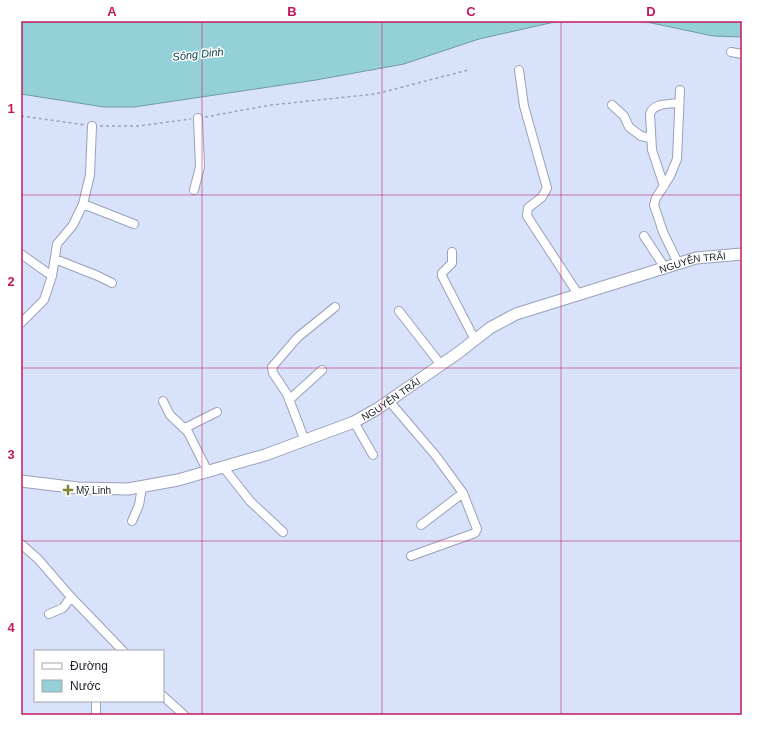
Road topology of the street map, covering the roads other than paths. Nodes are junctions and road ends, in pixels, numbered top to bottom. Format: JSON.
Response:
{"nodes":[{"id":1,"x":731,"y":52,"type":"dead end"},
{"id":2,"x":742,"y":54,"type":"edge"},
{"id":3,"x":519,"y":70,"type":"dead end"},
{"id":4,"x":680,"y":90,"type":"dead end"},
{"id":5,"x":679,"y":103,"type":"junction"},
{"id":6,"x":612,"y":105,"type":"dead end"},
{"id":7,"x":198,"y":118,"type":"road end"},
{"id":8,"x":92,"y":126,"type":"road end"},
{"id":9,"x":650,"y":138,"type":"junction"},
{"id":10,"x":664,"y":186,"type":"junction"},
{"id":11,"x":194,"y":190,"type":"dead end"},
{"id":12,"x":83,"y":204,"type":"junction"},
{"id":13,"x":134,"y":224,"type":"dead end"},
{"id":14,"x":644,"y":236,"type":"dead end"},
{"id":15,"x":452,"y":252,"type":"dead end"},
{"id":16,"x":21,"y":254,"type":"edge"},
{"id":17,"x":742,"y":254,"type":"edge"},
{"id":18,"x":55,"y":259,"type":"junction"},
{"id":19,"x":678,"y":263,"type":"junction"},
{"id":20,"x":665,"y":268,"type":"junction"},
{"id":21,"x":52,"y":276,"type":"junction"},
{"id":22,"x":112,"y":283,"type":"dead end"},
{"id":23,"x":578,"y":294,"type":"junction"},
{"id":24,"x":335,"y":307,"type":"dead end"},
{"id":25,"x":399,"y":311,"type":"dead end"},
{"id":26,"x":21,"y":324,"type":"edge"},
{"id":27,"x":475,"y":340,"type":"junction"},
{"id":28,"x":441,"y":365,"type":"junction"},
{"id":29,"x":322,"y":370,"type":"dead end"},
{"id":30,"x":289,"y":400,"type":"junction"},
{"id":31,"x":163,"y":401,"type":"dead end"},
{"id":32,"x":390,"y":402,"type":"junction"},
{"id":33,"x":217,"y":412,"type":"dead end"},
{"id":34,"x":354,"y":422,"type":"junction"},
{"id":35,"x":184,"y":428,"type":"junction"},
{"id":36,"x":304,"y":441,"type":"junction"},
{"id":37,"x":373,"y":455,"type":"dead end"},
{"id":38,"x":224,"y":468,"type":"junction"},
{"id":39,"x":208,"y":472,"type":"junction"},
{"id":40,"x":21,"y":481,"type":"edge"},
{"id":41,"x":142,"y":487,"type":"junction"},
{"id":42,"x":462,"y":492,"type":"junction"},
{"id":43,"x":132,"y":521,"type":"dead end"},
{"id":44,"x":420,"y":525,"type":"dead end"},
{"id":45,"x":283,"y":532,"type":"dead end"},
{"id":46,"x":21,"y":544,"type":"edge"},
{"id":47,"x":411,"y":556,"type":"dead end"},
{"id":48,"x":70,"y":597,"type":"junction"},
{"id":49,"x":49,"y":614,"type":"dead end"},
{"id":50,"x":122,"y":650,"type":"edge"},
{"id":51,"x":164,"y":697,"type":"edge"},
{"id":52,"x":96,"y":702,"type":"edge"},
{"id":53,"x":96,"y":715,"type":"edge"},
{"id":54,"x":184,"y":715,"type":"edge"}],
"edges":[{"from":1,"to":2,"type":"street"},
{"from":3,"to":23,"type":"street"},
{"from":4,"to":5,"type":"street"},
{"from":5,"to":9,"type":"street"},
{"from":5,"to":10,"type":"street"},
{"from":6,"to":9,"type":"street"},
{"from":7,"to":11,"type":"street"},
{"from":8,"to":12,"type":"street"},
{"from":9,"to":10,"type":"street"},
{"from":10,"to":19,"type":"street"},
{"from":12,"to":13,"type":"street"},
{"from":12,"to":18,"type":"street"},
{"from":14,"to":20,"type":"street"},
{"from":15,"to":27,"type":"street"},
{"from":16,"to":21,"type":"street"},
{"from":17,"to":19,"type":"main road","name":"NGUYỄN TRÃI"},
{"from":18,"to":21,"type":"street"},
{"from":18,"to":22,"type":"street"},
{"from":19,"to":20,"type":"main road","name":"NGUYỄN TRÃI"},
{"from":20,"to":23,"type":"main road","name":"NGUYỄN TRÃI"},
{"from":21,"to":26,"type":"street"},
{"from":23,"to":27,"type":"main road","name":"NGUYỄN TRÃI"},
{"from":24,"to":30,"type":"street"},
{"from":25,"to":28,"type":"street"},
{"from":27,"to":28,"type":"main road","name":"NGUYỄN TRÃI"},
{"from":28,"to":32,"type":"main road","name":"NGUYỄN TRÃI"},
{"from":29,"to":30,"type":"street"},
{"from":30,"to":36,"type":"street"},
{"from":31,"to":35,"type":"street"},
{"from":32,"to":34,"type":"main road","name":"NGUYỄN TRÃI"},
{"from":32,"to":42,"type":"street"},
{"from":33,"to":35,"type":"street"},
{"from":34,"to":36,"type":"main road","name":"NGUYỄN TRÃI"},
{"from":34,"to":37,"type":"street"},
{"from":35,"to":39,"type":"street"},
{"from":36,"to":38,"type":"main road","name":"NGUYỄN TRÃI"},
{"from":38,"to":39,"type":"main road","name":"NGUYỄN TRÃI"},
{"from":38,"to":45,"type":"street"},
{"from":39,"to":41,"type":"main road","name":"NGUYỄN TRÃI"},
{"from":40,"to":41,"type":"main road","name":"NGUYỄN TRÃI"},
{"from":41,"to":43,"type":"street"},
{"from":42,"to":44,"type":"street"},
{"from":42,"to":47,"type":"street"},
{"from":46,"to":48,"type":"street"},
{"from":48,"to":49,"type":"street"},
{"from":48,"to":50,"type":"street"},
{"from":51,"to":54,"type":"street"},
{"from":52,"to":53,"type":"street"}]}
